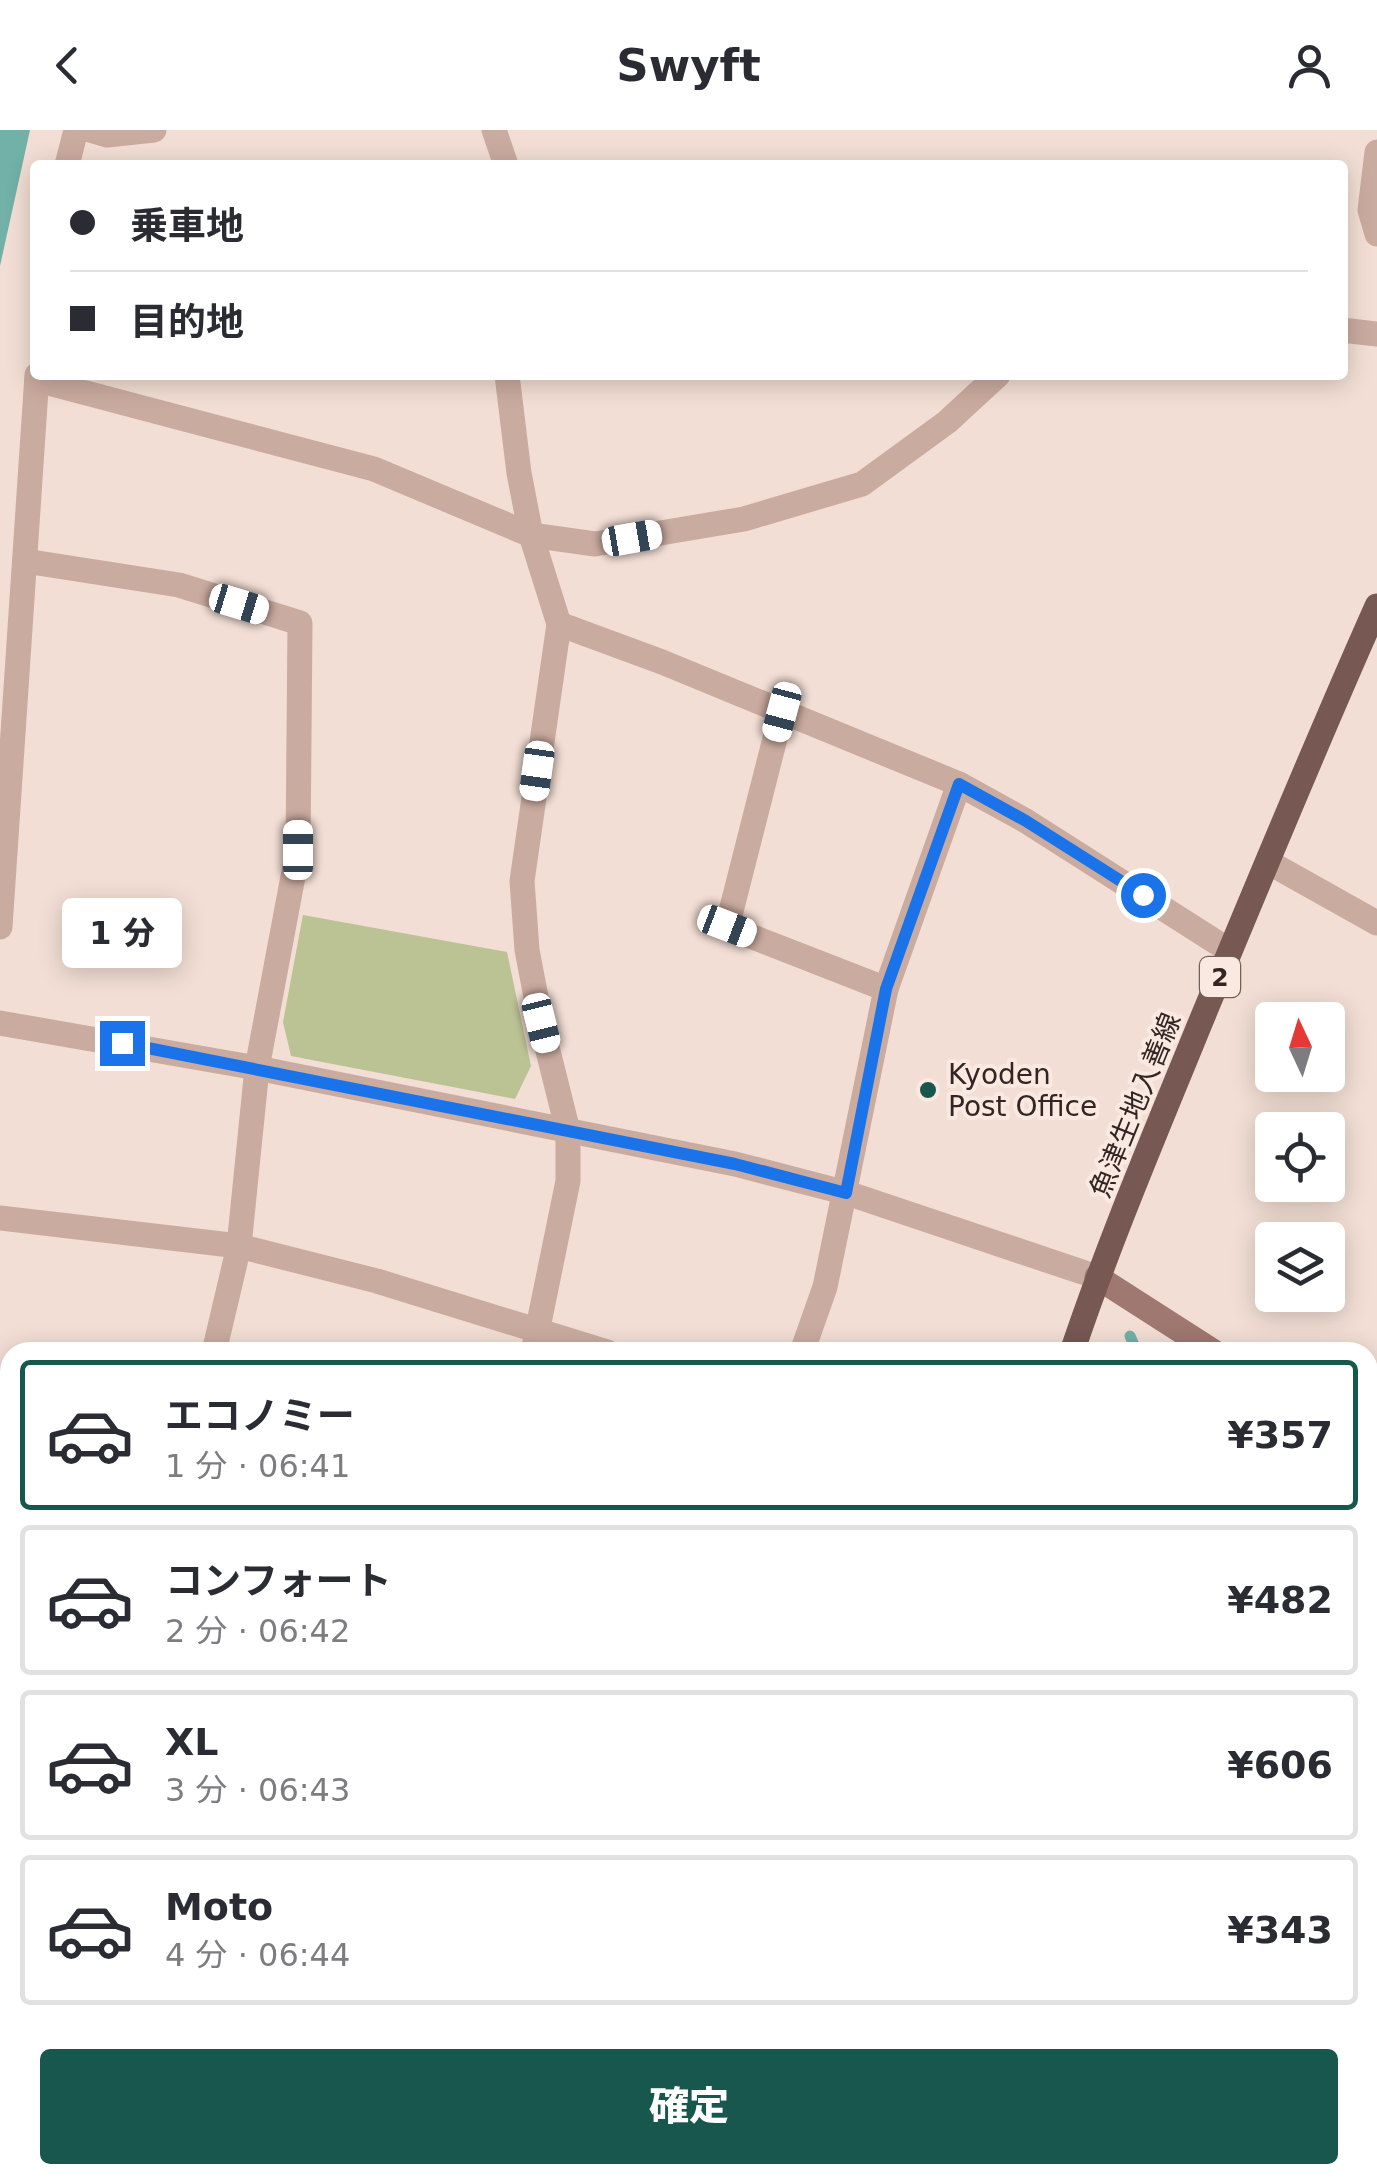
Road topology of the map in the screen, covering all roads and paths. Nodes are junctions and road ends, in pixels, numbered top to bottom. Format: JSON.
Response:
{"nodes":[{"id":1,"x":76,"y":130,"type":"edge"},
{"id":2,"x":90,"y":130,"type":"edge"},
{"id":3,"x":154,"y":130,"type":"edge"},
{"id":4,"x":494,"y":130,"type":"edge"},
{"id":5,"x":1377,"y":152,"type":"edge"},
{"id":6,"x":68,"y":160,"type":"edge"},
{"id":7,"x":504,"y":160,"type":"edge"},
{"id":8,"x":1377,"y":234,"type":"edge"},
{"id":9,"x":1348,"y":331,"type":"edge"},
{"id":10,"x":1377,"y":334,"type":"edge"},
{"id":11,"x":37,"y":380,"type":"edge"},
{"id":12,"x":44,"y":380,"type":"edge"},
{"id":13,"x":508,"y":380,"type":"edge"},
{"id":14,"x":993,"y":380,"type":"edge"},
{"id":15,"x":531,"y":535,"type":"junction"},
{"id":16,"x":25,"y":561,"type":"junction"},
{"id":17,"x":1377,"y":606,"type":"edge"},
{"id":18,"x":559,"y":624,"type":"junction"},
{"id":19,"x":782,"y":712,"type":"junction"},
{"id":20,"x":5,"y":775,"type":"edge"},
{"id":21,"x":959,"y":784,"type":"junction"},
{"id":22,"x":1268,"y":862,"type":"junction"},
{"id":23,"x":1377,"y":922,"type":"edge"},
{"id":24,"x":0,"y":927,"type":"edge"},
{"id":25,"x":1230,"y":951,"type":"junction"},
{"id":26,"x":886,"y":989,"type":"junction"},
{"id":27,"x":0,"y":1023,"type":"edge"},
{"id":28,"x":257,"y":1068,"type":"junction"},
{"id":29,"x":568,"y":1131,"type":"junction"},
{"id":30,"x":846,"y":1193,"type":"junction"},
{"id":31,"x":0,"y":1218,"type":"edge"},
{"id":32,"x":239,"y":1246,"type":"junction"},
{"id":33,"x":1098,"y":1277,"type":"junction"},
{"id":34,"x":216,"y":1342,"type":"edge"},
{"id":35,"x":534,"y":1342,"type":"edge"},
{"id":36,"x":806,"y":1342,"type":"edge"},
{"id":37,"x":1075,"y":1342,"type":"edge"},
{"id":38,"x":1199,"y":1342,"type":"edge"}],
"edges":[{"from":1,"to":6,"type":"street"},
{"from":2,"to":3,"type":"street"},
{"from":4,"to":7,"type":"street"},
{"from":5,"to":8,"type":"street"},
{"from":9,"to":10,"type":"street"},
{"from":11,"to":16,"type":"street"},
{"from":12,"to":15,"type":"street"},
{"from":13,"to":15,"type":"street"},
{"from":14,"to":15,"type":"street"},
{"from":15,"to":18,"type":"street"},
{"from":16,"to":20,"type":"street"},
{"from":16,"to":28,"type":"street"},
{"from":17,"to":22,"type":"main road","name":"魚津生地入善線","number":"2"},
{"from":18,"to":19,"type":"street"},
{"from":18,"to":29,"type":"street"},
{"from":19,"to":21,"type":"street"},
{"from":19,"to":26,"type":"street"},
{"from":20,"to":24,"type":"street"},
{"from":21,"to":25,"type":"street"},
{"from":21,"to":26,"type":"street"},
{"from":22,"to":23,"type":"street"},
{"from":22,"to":25,"type":"main road","name":"魚津生地入善線","number":"2"},
{"from":25,"to":33,"type":"main road","name":"魚津生地入善線","number":"2"},
{"from":26,"to":30,"type":"street"},
{"from":27,"to":28,"type":"street"},
{"from":28,"to":29,"type":"street"},
{"from":28,"to":32,"type":"street"},
{"from":29,"to":30,"type":"street"},
{"from":29,"to":35,"type":"street"},
{"from":30,"to":33,"type":"street"},
{"from":30,"to":36,"type":"street"},
{"from":31,"to":32,"type":"street"},
{"from":32,"to":34,"type":"street"},
{"from":32,"to":35,"type":"street"},
{"from":33,"to":37,"type":"main road","name":"魚津生地入善線","number":"2"},
{"from":33,"to":38,"type":"main road"}]}
